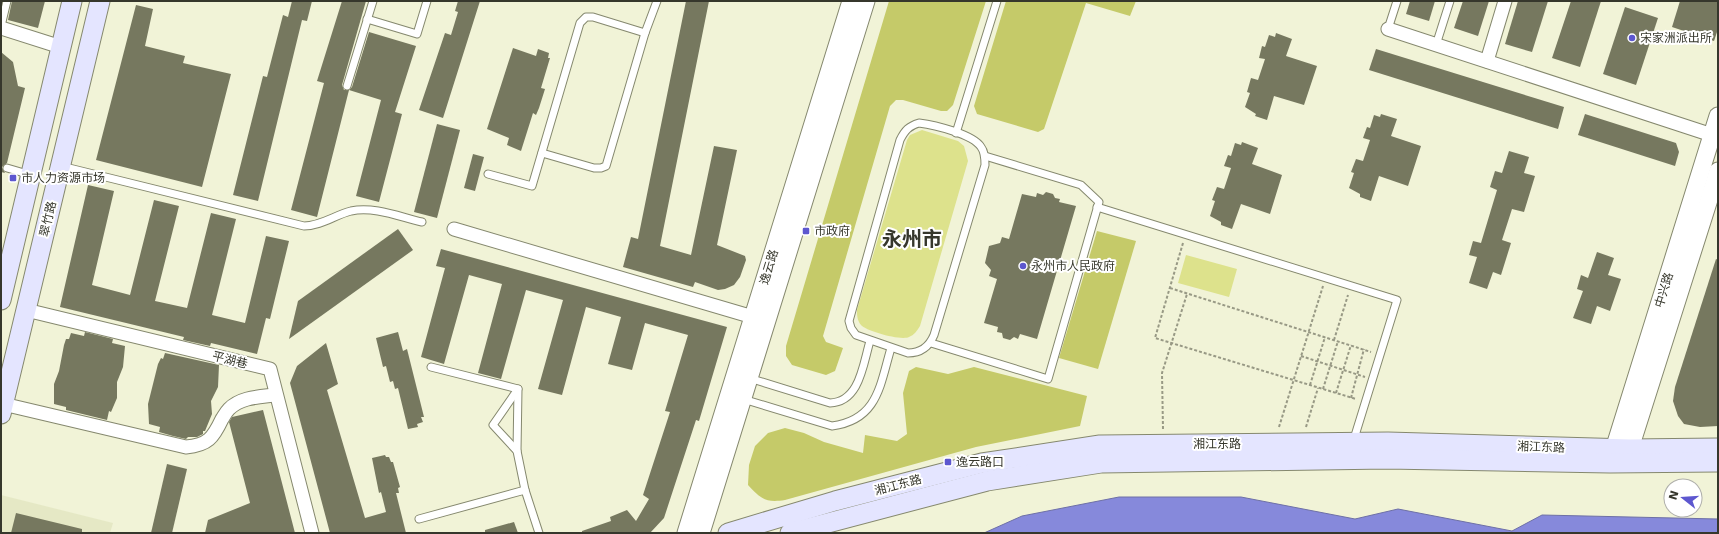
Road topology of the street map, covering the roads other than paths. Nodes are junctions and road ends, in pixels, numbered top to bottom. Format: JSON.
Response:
{"nodes":[{"id":1,"x":7,"y":1,"type":"edge"},
{"id":2,"x":72,"y":1,"type":"edge"},
{"id":3,"x":100,"y":1,"type":"edge"},
{"id":4,"x":373,"y":1,"type":"edge"},
{"id":5,"x":428,"y":1,"type":"edge"},
{"id":6,"x":658,"y":1,"type":"edge"},
{"id":7,"x":851,"y":1,"type":"edge"},
{"id":8,"x":866,"y":1,"type":"edge"},
{"id":9,"x":997,"y":1,"type":"edge"},
{"id":10,"x":1397,"y":1,"type":"edge"},
{"id":11,"x":1450,"y":1,"type":"edge"},
{"id":12,"x":1505,"y":1,"type":"edge"},
{"id":13,"x":367,"y":19,"type":"junction"},
{"id":14,"x":1,"y":27,"type":"edge"},
{"id":15,"x":1388,"y":29,"type":"joint"},
{"id":16,"x":646,"y":32,"type":"junction"},
{"id":17,"x":1436,"y":45,"type":"junction"},
{"id":18,"x":61,"y":47,"type":"junction"},
{"id":19,"x":1487,"y":61,"type":"junction"},
{"id":20,"x":347,"y":86,"type":"dead end"},
{"id":21,"x":1718,"y":116,"type":"edge"},
{"id":22,"x":956,"y":133,"type":"junction"},
{"id":23,"x":1712,"y":135,"type":"junction"},
{"id":24,"x":542,"y":153,"type":"junction"},
{"id":25,"x":985,"y":156,"type":"junction"},
{"id":26,"x":60,"y":166,"type":"junction"},
{"id":27,"x":7,"y":168,"type":"dead end"},
{"id":28,"x":1718,"y":171,"type":"edge"},
{"id":29,"x":488,"y":174,"type":"dead end"},
{"id":30,"x":31,"y":175,"type":"junction"},
{"id":31,"x":1097,"y":208,"type":"junction"},
{"id":32,"x":422,"y":222,"type":"dead end"},
{"id":33,"x":454,"y":229,"type":"dead end"},
{"id":34,"x":1,"y":300,"type":"edge"},
{"id":35,"x":26,"y":310,"type":"junction"},
{"id":36,"x":753,"y":317,"type":"junction"},
{"id":37,"x":870,"y":341,"type":"junction"},
{"id":38,"x":931,"y":343,"type":"junction"},
{"id":39,"x":891,"y":348,"type":"junction"},
{"id":40,"x":431,"y":367,"type":"dead end"},
{"id":41,"x":749,"y":378,"type":"junction"},
{"id":42,"x":518,"y":388,"type":"junction"},
{"id":43,"x":275,"y":395,"type":"junction"},
{"id":44,"x":742,"y":399,"type":"junction"},
{"id":45,"x":2,"y":409,"type":"edge"},
{"id":46,"x":1352,"y":443,"type":"junction"},
{"id":47,"x":1718,"y":448,"type":"edge"},
{"id":48,"x":517,"y":451,"type":"junction"},
{"id":49,"x":1620,"y":456,"type":"junction"},
{"id":50,"x":1718,"y":462,"type":"edge"},
{"id":51,"x":525,"y":490,"type":"junction"},
{"id":52,"x":419,"y":518,"type":"dead end"},
{"id":53,"x":312,"y":533,"type":"edge"},
{"id":54,"x":539,"y":533,"type":"edge"},
{"id":55,"x":686,"y":533,"type":"edge"},
{"id":56,"x":701,"y":533,"type":"edge"},
{"id":57,"x":728,"y":533,"type":"edge"},
{"id":58,"x":790,"y":533,"type":"edge"}],
"edges":[{"from":1,"to":14,"type":"lane"},
{"from":2,"to":18,"type":"main road"},
{"from":3,"to":26,"type":"main road","name":"翠竹路"},
{"from":4,"to":13,"type":"lane"},
{"from":5,"to":13,"type":"lane"},
{"from":6,"to":16,"type":"lane"},
{"from":7,"to":36,"type":"street","name":"逸云路"},
{"from":8,"to":41,"type":"street","name":"逸云路"},
{"from":9,"to":22,"type":"lane"},
{"from":10,"to":15,"type":"lane"},
{"from":11,"to":17,"type":"lane"},
{"from":12,"to":19,"type":"street"},
{"from":13,"to":20,"type":"lane"},
{"from":14,"to":18,"type":"street"},
{"from":15,"to":17,"type":"street"},
{"from":16,"to":24,"type":"lane"},
{"from":16,"to":24,"type":"lane"},
{"from":17,"to":19,"type":"street"},
{"from":18,"to":30,"type":"main road"},
{"from":19,"to":23,"type":"street"},
{"from":21,"to":23,"type":"street","name":"中兴路"},
{"from":22,"to":25,"type":"lane"},
{"from":22,"to":37,"type":"lane"},
{"from":23,"to":49,"type":"street","name":"中兴路"},
{"from":24,"to":29,"type":"lane"},
{"from":25,"to":31,"type":"lane"},
{"from":25,"to":38,"type":"lane"},
{"from":26,"to":32,"type":"lane"},
{"from":26,"to":35,"type":"main road","name":"翠竹路"},
{"from":27,"to":30,"type":"lane"},
{"from":28,"to":49,"type":"street","name":"中兴路"},
{"from":30,"to":34,"type":"main road"},
{"from":31,"to":38,"type":"lane"},
{"from":31,"to":46,"type":"lane"},
{"from":33,"to":36,"type":"street"},
{"from":35,"to":43,"type":"street","name":"平湖巷"},
{"from":35,"to":45,"type":"main road","name":"翠竹路"},
{"from":36,"to":55,"type":"street","name":"逸云路"},
{"from":37,"to":39,"type":"lane"},
{"from":37,"to":41,"type":"lane"},
{"from":38,"to":39,"type":"lane"},
{"from":39,"to":44,"type":"lane"},
{"from":40,"to":42,"type":"lane"},
{"from":41,"to":44,"type":"street","name":"逸云路"},
{"from":42,"to":48,"type":"lane"},
{"from":42,"to":48,"type":"lane"},
{"from":43,"to":45,"type":"street"},
{"from":43,"to":53,"type":"street","name":"平湖巷"},
{"from":44,"to":56,"type":"street","name":"逸云路"},
{"from":46,"to":49,"type":"main road","name":"湘江东路"},
{"from":46,"to":57,"type":"main road","name":"湘江东路"},
{"from":47,"to":49,"type":"main road","name":"湘江东路"},
{"from":48,"to":51,"type":"lane"},
{"from":49,"to":50,"type":"main road","name":"湘江东路"},
{"from":49,"to":58,"type":"main road","name":"湘江东路"},
{"from":51,"to":52,"type":"lane"},
{"from":51,"to":54,"type":"lane"}]}
